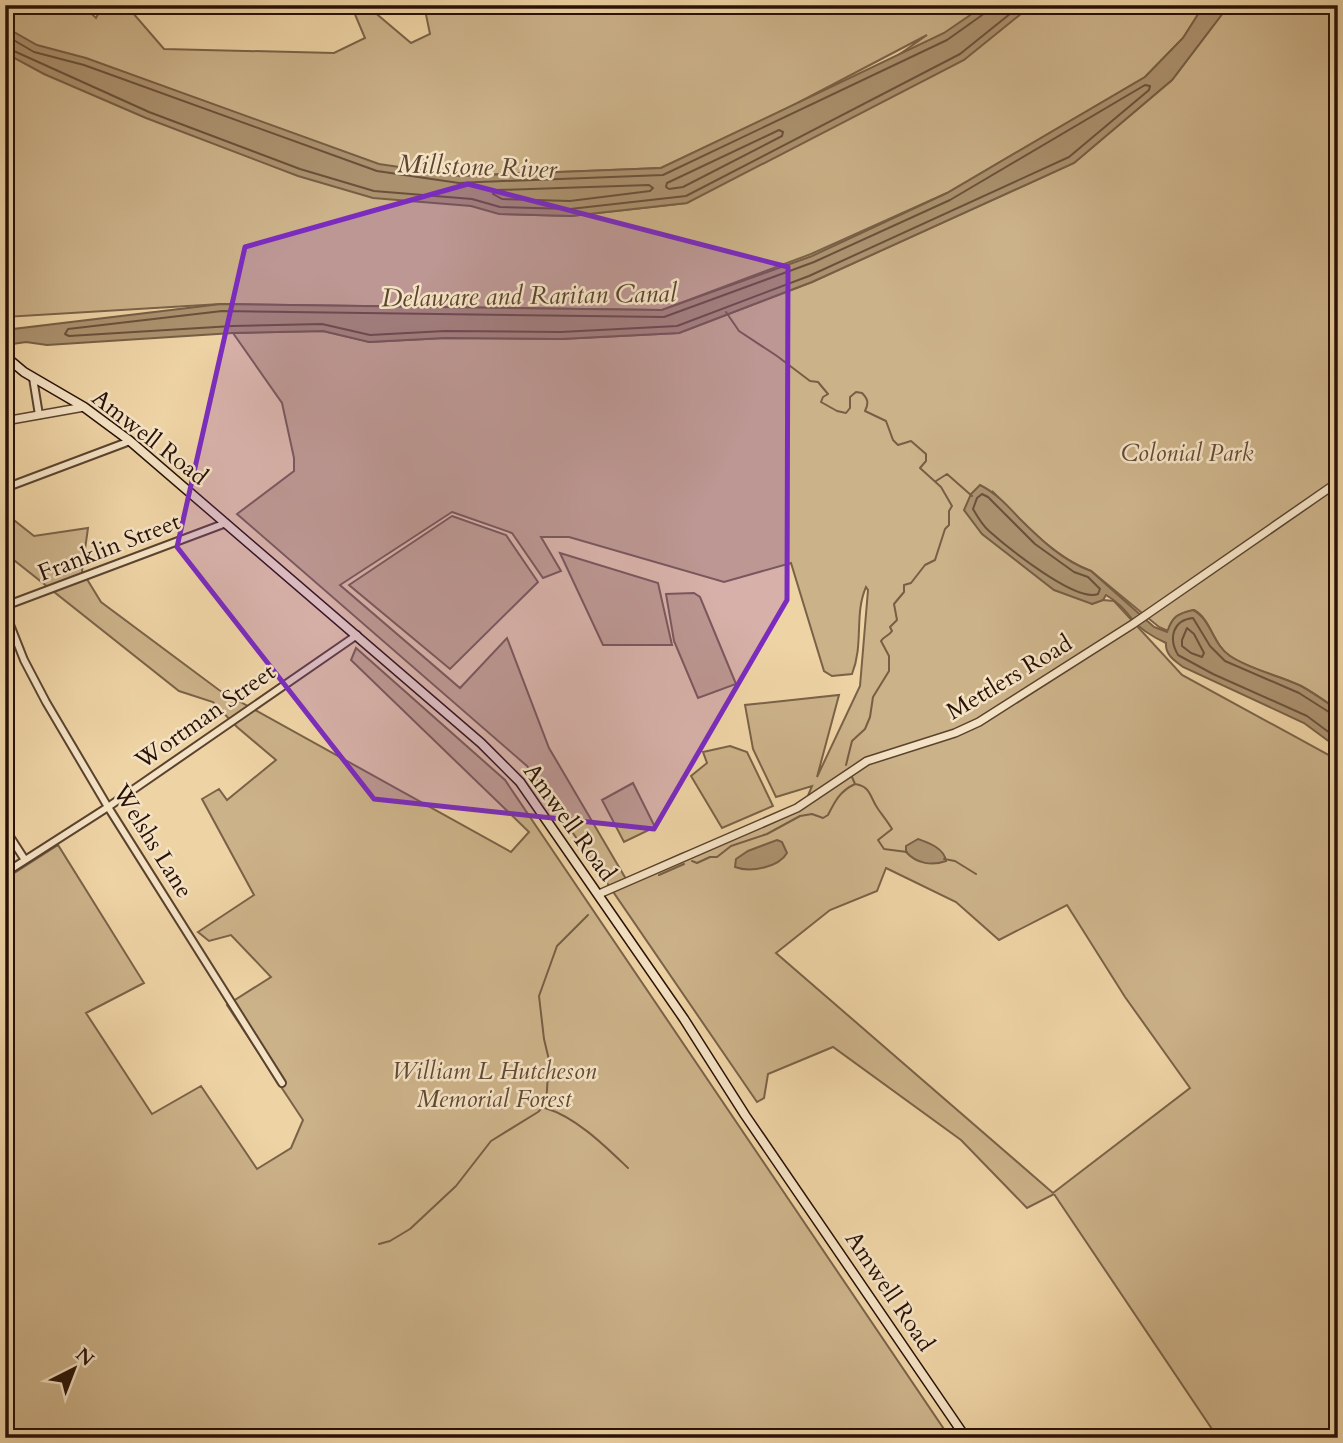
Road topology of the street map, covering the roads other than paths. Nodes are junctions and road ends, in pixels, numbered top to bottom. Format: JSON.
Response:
{"nodes":[{"id":1,"x":5,"y":356,"type":"edge"},
{"id":2,"x":33,"y":377,"type":"junction"},
{"id":3,"x":84,"y":407,"type":"junction"},
{"id":4,"x":39,"y":415,"type":"junction"},
{"id":5,"x":5,"y":421,"type":"edge"},
{"id":6,"x":130,"y":441,"type":"junction"},
{"id":7,"x":1338,"y":482,"type":"edge"},
{"id":8,"x":5,"y":488,"type":"edge"},
{"id":9,"x":226,"y":523,"type":"junction"},
{"id":10,"x":5,"y":606,"type":"edge"},
{"id":11,"x":5,"y":612,"type":"edge"},
{"id":12,"x":357,"y":635,"type":"junction"},
{"id":13,"x":108,"y":807,"type":"junction"},
{"id":14,"x":5,"y":829,"type":"edge"},
{"id":15,"x":25,"y":860,"type":"junction"},
{"id":16,"x":5,"y":873,"type":"edge"},
{"id":17,"x":599,"y":894,"type":"junction"},
{"id":18,"x":282,"y":1083,"type":"dead end"},
{"id":19,"x":966,"y":1438,"type":"edge"}],
"edges":[{"from":1,"to":2,"type":"main road","name":"Amwell Road"},
{"from":2,"to":3,"type":"main road","name":"Amwell Road"},
{"from":2,"to":4,"type":"street"},
{"from":3,"to":4,"type":"street"},
{"from":3,"to":6,"type":"main road","name":"Amwell Road"},
{"from":4,"to":5,"type":"street"},
{"from":6,"to":8,"type":"street"},
{"from":6,"to":9,"type":"main road","name":"Amwell Road"},
{"from":7,"to":17,"type":"street","name":"Mettlers Road"},
{"from":9,"to":10,"type":"street","name":"Franklin Street"},
{"from":9,"to":12,"type":"main road","name":"Amwell Road"},
{"from":11,"to":13,"type":"street","name":"Welshs Lane"},
{"from":12,"to":13,"type":"street","name":"Wortman Street"},
{"from":12,"to":17,"type":"main road","name":"Amwell Road"},
{"from":13,"to":15,"type":"street","name":"Wortman Street"},
{"from":13,"to":18,"type":"street","name":"Welshs Lane"},
{"from":14,"to":15,"type":"street"},
{"from":15,"to":16,"type":"street","name":"Wortman Street"},
{"from":17,"to":19,"type":"main road","name":"Amwell Road"}]}
